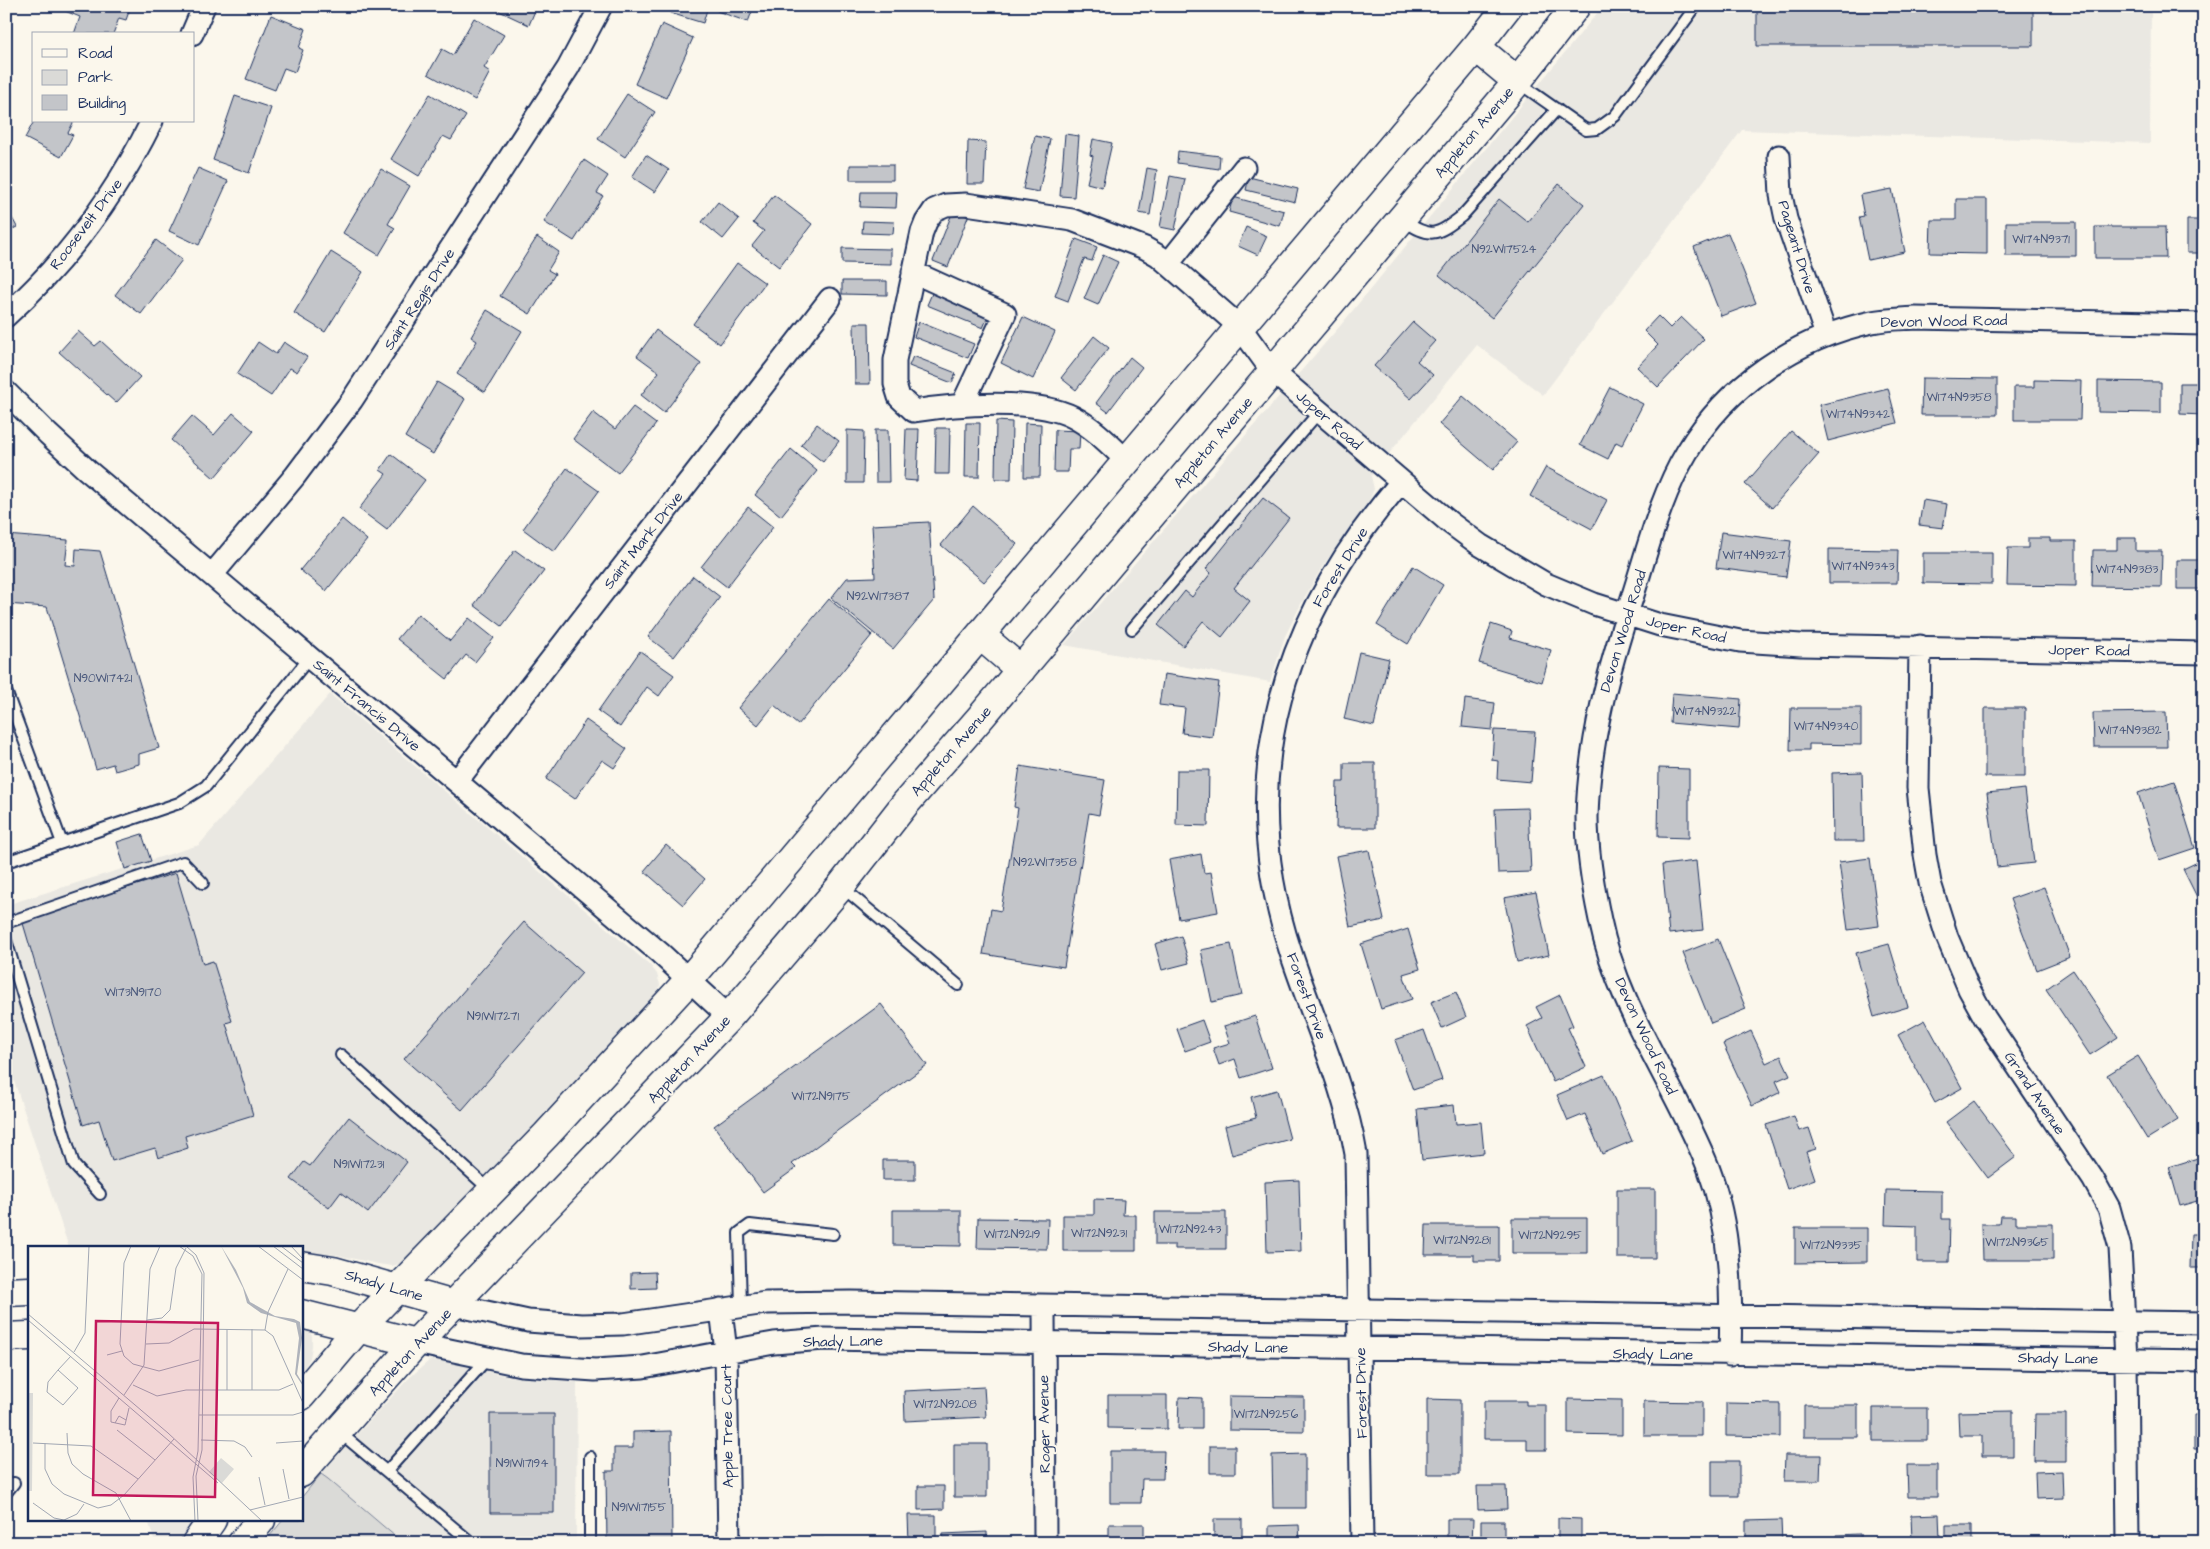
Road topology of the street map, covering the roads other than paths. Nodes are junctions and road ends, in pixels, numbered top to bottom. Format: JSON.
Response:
{"nodes":[{"id":1,"x":204,"y":6,"type":"edge"},
{"id":2,"x":601,"y":6,"type":"edge"},
{"id":3,"x":1508,"y":6,"type":"edge"},
{"id":4,"x":1576,"y":6,"type":"edge"},
{"id":5,"x":1696,"y":6,"type":"edge"},
{"id":6,"x":2197,"y":6,"type":"edge"},
{"id":7,"x":2204,"y":8,"type":"edge"},
{"id":8,"x":193,"y":32,"type":"edge"},
{"id":9,"x":1476,"y":47,"type":"junction"},
{"id":10,"x":1517,"y":81,"type":"junction"},
{"id":11,"x":1557,"y":109,"type":"junction"},
{"id":12,"x":151,"y":122,"type":"edge"},
{"id":13,"x":1778,"y":156,"type":"dead end"},
{"id":14,"x":1244,"y":168,"type":"dead end"},
{"id":15,"x":1401,"y":219,"type":"junction"},
{"id":16,"x":1168,"y":264,"type":"junction"},
{"id":17,"x":913,"y":272,"type":"junction"},
{"id":18,"x":830,"y":299,"type":"dead end"},
{"id":19,"x":6,"y":316,"type":"edge"},
{"id":20,"x":2204,"y":324,"type":"edge"},
{"id":21,"x":1240,"y":327,"type":"junction"},
{"id":22,"x":1826,"y":335,"type":"junction"},
{"id":23,"x":1272,"y":370,"type":"junction"},
{"id":24,"x":6,"y":392,"type":"edge"},
{"id":25,"x":962,"y":405,"type":"junction"},
{"id":26,"x":1319,"y":412,"type":"junction"},
{"id":27,"x":1127,"y":461,"type":"junction"},
{"id":28,"x":1401,"y":482,"type":"junction"},
{"id":29,"x":212,"y":575,"type":"junction"},
{"id":30,"x":1626,"y":614,"type":"junction"},
{"id":31,"x":1132,"y":629,"type":"dead end"},
{"id":32,"x":980,"y":635,"type":"junction"},
{"id":33,"x":1920,"y":646,"type":"junction"},
{"id":34,"x":2204,"y":653,"type":"edge"},
{"id":35,"x":310,"y":657,"type":"junction"},
{"id":36,"x":1021,"y":670,"type":"junction"},
{"id":37,"x":6,"y":690,"type":"edge"},
{"id":38,"x":457,"y":781,"type":"junction"},
{"id":39,"x":62,"y":843,"type":"junction"},
{"id":40,"x":6,"y":862,"type":"edge"},
{"id":41,"x":203,"y":883,"type":"dead end"},
{"id":42,"x":841,"y":886,"type":"junction"},
{"id":43,"x":6,"y":923,"type":"edge"},
{"id":44,"x":6,"y":940,"type":"edge"},
{"id":45,"x":689,"y":980,"type":"junction"},
{"id":46,"x":958,"y":985,"type":"dead end"},
{"id":47,"x":729,"y":1017,"type":"junction"},
{"id":48,"x":341,"y":1055,"type":"dead end"},
{"id":49,"x":492,"y":1191,"type":"junction"},
{"id":50,"x":100,"y":1194,"type":"dead end"},
{"id":51,"x":833,"y":1234,"type":"dead end"},
{"id":52,"x":302,"y":1266,"type":"edge"},
{"id":53,"x":399,"y":1289,"type":"junction"},
{"id":54,"x":28,"y":1291,"type":"edge"},
{"id":55,"x":6,"y":1292,"type":"edge"},
{"id":56,"x":454,"y":1305,"type":"junction"},
{"id":57,"x":1044,"y":1306,"type":"junction"},
{"id":58,"x":731,"y":1308,"type":"junction"},
{"id":59,"x":1359,"y":1311,"type":"junction"},
{"id":60,"x":302,"y":1314,"type":"edge"},
{"id":61,"x":1731,"y":1316,"type":"junction"},
{"id":62,"x":2124,"y":1320,"type":"junction"},
{"id":63,"x":2204,"y":1323,"type":"edge"},
{"id":64,"x":357,"y":1330,"type":"junction"},
{"id":65,"x":28,"y":1336,"type":"edge"},
{"id":66,"x":6,"y":1337,"type":"edge"},
{"id":67,"x":416,"y":1343,"type":"junction"},
{"id":68,"x":1043,"y":1344,"type":"junction"},
{"id":69,"x":1360,"y":1349,"type":"junction"},
{"id":70,"x":726,"y":1352,"type":"junction"},
{"id":71,"x":1730,"y":1355,"type":"junction"},
{"id":72,"x":487,"y":1359,"type":"junction"},
{"id":73,"x":2126,"y":1359,"type":"junction"},
{"id":74,"x":2204,"y":1360,"type":"edge"},
{"id":75,"x":302,"y":1395,"type":"edge"},
{"id":76,"x":338,"y":1431,"type":"junction"},
{"id":77,"x":590,"y":1457,"type":"dead end"},
{"id":78,"x":302,"y":1472,"type":"edge"},
{"id":79,"x":387,"y":1472,"type":"junction"},
{"id":80,"x":14,"y":1483,"type":"dead end"},
{"id":81,"x":6,"y":1493,"type":"edge"},
{"id":82,"x":211,"y":1522,"type":"edge"},
{"id":83,"x":259,"y":1522,"type":"edge"},
{"id":84,"x":196,"y":1543,"type":"edge"},
{"id":85,"x":242,"y":1543,"type":"edge"},
{"id":86,"x":472,"y":1543,"type":"edge"},
{"id":87,"x":590,"y":1543,"type":"edge"},
{"id":88,"x":729,"y":1543,"type":"edge"},
{"id":89,"x":1045,"y":1543,"type":"edge"},
{"id":90,"x":1362,"y":1543,"type":"edge"},
{"id":91,"x":2128,"y":1543,"type":"edge"}],
"edges":[{"from":1,"to":8,"type":"street"},
{"from":2,"to":29,"type":"street","name":"Saint Regis Drive"},
{"from":3,"to":9,"type":"main road"},
{"from":4,"to":10,"type":"main road","name":"Appleton Avenue"},
{"from":5,"to":11,"type":"lane"},
{"from":6,"to":7,"type":"lane"},
{"from":9,"to":10,"type":"main road"},
{"from":9,"to":21,"type":"main road"},
{"from":10,"to":11,"type":"lane"},
{"from":10,"to":15,"type":"main road","name":"Appleton Avenue"},
{"from":11,"to":15,"type":"lane"},
{"from":12,"to":19,"type":"street","name":"Roosevelt Drive"},
{"from":13,"to":22,"type":"street","name":"Pageant Drive"},
{"from":14,"to":16,"type":"street"},
{"from":15,"to":23,"type":"main road","name":"Appleton Avenue"},
{"from":16,"to":17,"type":"street","name":"Joper Road"},
{"from":16,"to":21,"type":"street","name":"Joper Road"},
{"from":17,"to":25,"type":"street"},
{"from":17,"to":25,"type":"street"},
{"from":18,"to":38,"type":"street","name":"Saint Mark Drive"},
{"from":20,"to":22,"type":"street","name":"Devon Wood Road"},
{"from":21,"to":23,"type":"street","name":"Joper Road"},
{"from":21,"to":27,"type":"main road"},
{"from":22,"to":30,"type":"street","name":"Devon Wood Road"},
{"from":23,"to":26,"type":"street","name":"Joper Road"},
{"from":23,"to":36,"type":"main road","name":"Appleton Avenue"},
{"from":24,"to":29,"type":"street","name":"Saint Francis Drive"},
{"from":25,"to":27,"type":"street"},
{"from":26,"to":28,"type":"street","name":"Joper Road"},
{"from":26,"to":31,"type":"lane"},
{"from":27,"to":32,"type":"main road"},
{"from":28,"to":30,"type":"street","name":"Joper Road"},
{"from":28,"to":59,"type":"street","name":"Forest Drive"},
{"from":29,"to":35,"type":"street","name":"Saint Francis Drive"},
{"from":30,"to":33,"type":"street","name":"Joper Road"},
{"from":30,"to":61,"type":"street","name":"Devon Wood Road"},
{"from":32,"to":36,"type":"main road"},
{"from":32,"to":45,"type":"main road"},
{"from":33,"to":34,"type":"street","name":"Joper Road"},
{"from":33,"to":62,"type":"street","name":"Grand Avenue"},
{"from":35,"to":38,"type":"street","name":"Saint Francis Drive"},
{"from":35,"to":39,"type":"lane"},
{"from":36,"to":42,"type":"main road","name":"Appleton Avenue"},
{"from":37,"to":39,"type":"lane"},
{"from":38,"to":45,"type":"street","name":"Saint Francis Drive"},
{"from":39,"to":40,"type":"lane"},
{"from":41,"to":43,"type":"lane"},
{"from":42,"to":46,"type":"lane"},
{"from":42,"to":47,"type":"main road","name":"Appleton Avenue"},
{"from":44,"to":50,"type":"lane"},
{"from":45,"to":47,"type":"street","name":"Saint Francis Drive"},
{"from":45,"to":49,"type":"main road"},
{"from":47,"to":56,"type":"main road","name":"Appleton Avenue"},
{"from":48,"to":49,"type":"lane"},
{"from":49,"to":53,"type":"main road"},
{"from":51,"to":58,"type":"lane"},
{"from":52,"to":53,"type":"main road","name":"Shady Lane"},
{"from":53,"to":56,"type":"main road","name":"Shady Lane"},
{"from":53,"to":64,"type":"main road"},
{"from":54,"to":55,"type":"main road"},
{"from":56,"to":58,"type":"street","name":"Shady Lane"},
{"from":56,"to":67,"type":"main road","name":"Appleton Avenue"},
{"from":57,"to":58,"type":"street","name":"Shady Lane"},
{"from":57,"to":59,"type":"street","name":"Shady Lane"},
{"from":57,"to":68,"type":"street","name":"Roger Avenue"},
{"from":58,"to":70,"type":"street","name":"Apple Tree Court"},
{"from":59,"to":61,"type":"street","name":"Shady Lane"},
{"from":59,"to":69,"type":"street","name":"Forest Drive"},
{"from":60,"to":64,"type":"main road","name":"Shady Lane"},
{"from":61,"to":62,"type":"street","name":"Shady Lane"},
{"from":61,"to":71,"type":"street","name":"Devon Wood Road"},
{"from":62,"to":63,"type":"street","name":"Shady Lane"},
{"from":62,"to":73,"type":"street","name":"Grand Avenue"},
{"from":64,"to":67,"type":"main road","name":"Shady Lane"},
{"from":64,"to":75,"type":"main road"},
{"from":65,"to":66,"type":"main road"},
{"from":67,"to":72,"type":"street","name":"Shady Lane"},
{"from":67,"to":76,"type":"main road","name":"Appleton Avenue"},
{"from":68,"to":69,"type":"street","name":"Shady Lane"},
{"from":68,"to":70,"type":"street","name":"Shady Lane"},
{"from":68,"to":89,"type":"street","name":"Roger Avenue"},
{"from":69,"to":71,"type":"street","name":"Shady Lane"},
{"from":69,"to":90,"type":"street","name":"Forest Drive"},
{"from":70,"to":72,"type":"street","name":"Shady Lane"},
{"from":70,"to":88,"type":"street","name":"Apple Tree Court"},
{"from":71,"to":73,"type":"street","name":"Shady Lane"},
{"from":72,"to":79,"type":"lane"},
{"from":73,"to":74,"type":"street","name":"Shady Lane"},
{"from":73,"to":91,"type":"street","name":"Grand Avenue"},
{"from":76,"to":78,"type":"main road","name":"Appleton Avenue"},
{"from":76,"to":79,"type":"lane"},
{"from":77,"to":87,"type":"lane"},
{"from":79,"to":86,"type":"lane"},
{"from":80,"to":81,"type":"lane"},
{"from":82,"to":84,"type":"main road"},
{"from":83,"to":85,"type":"main road"}]}
